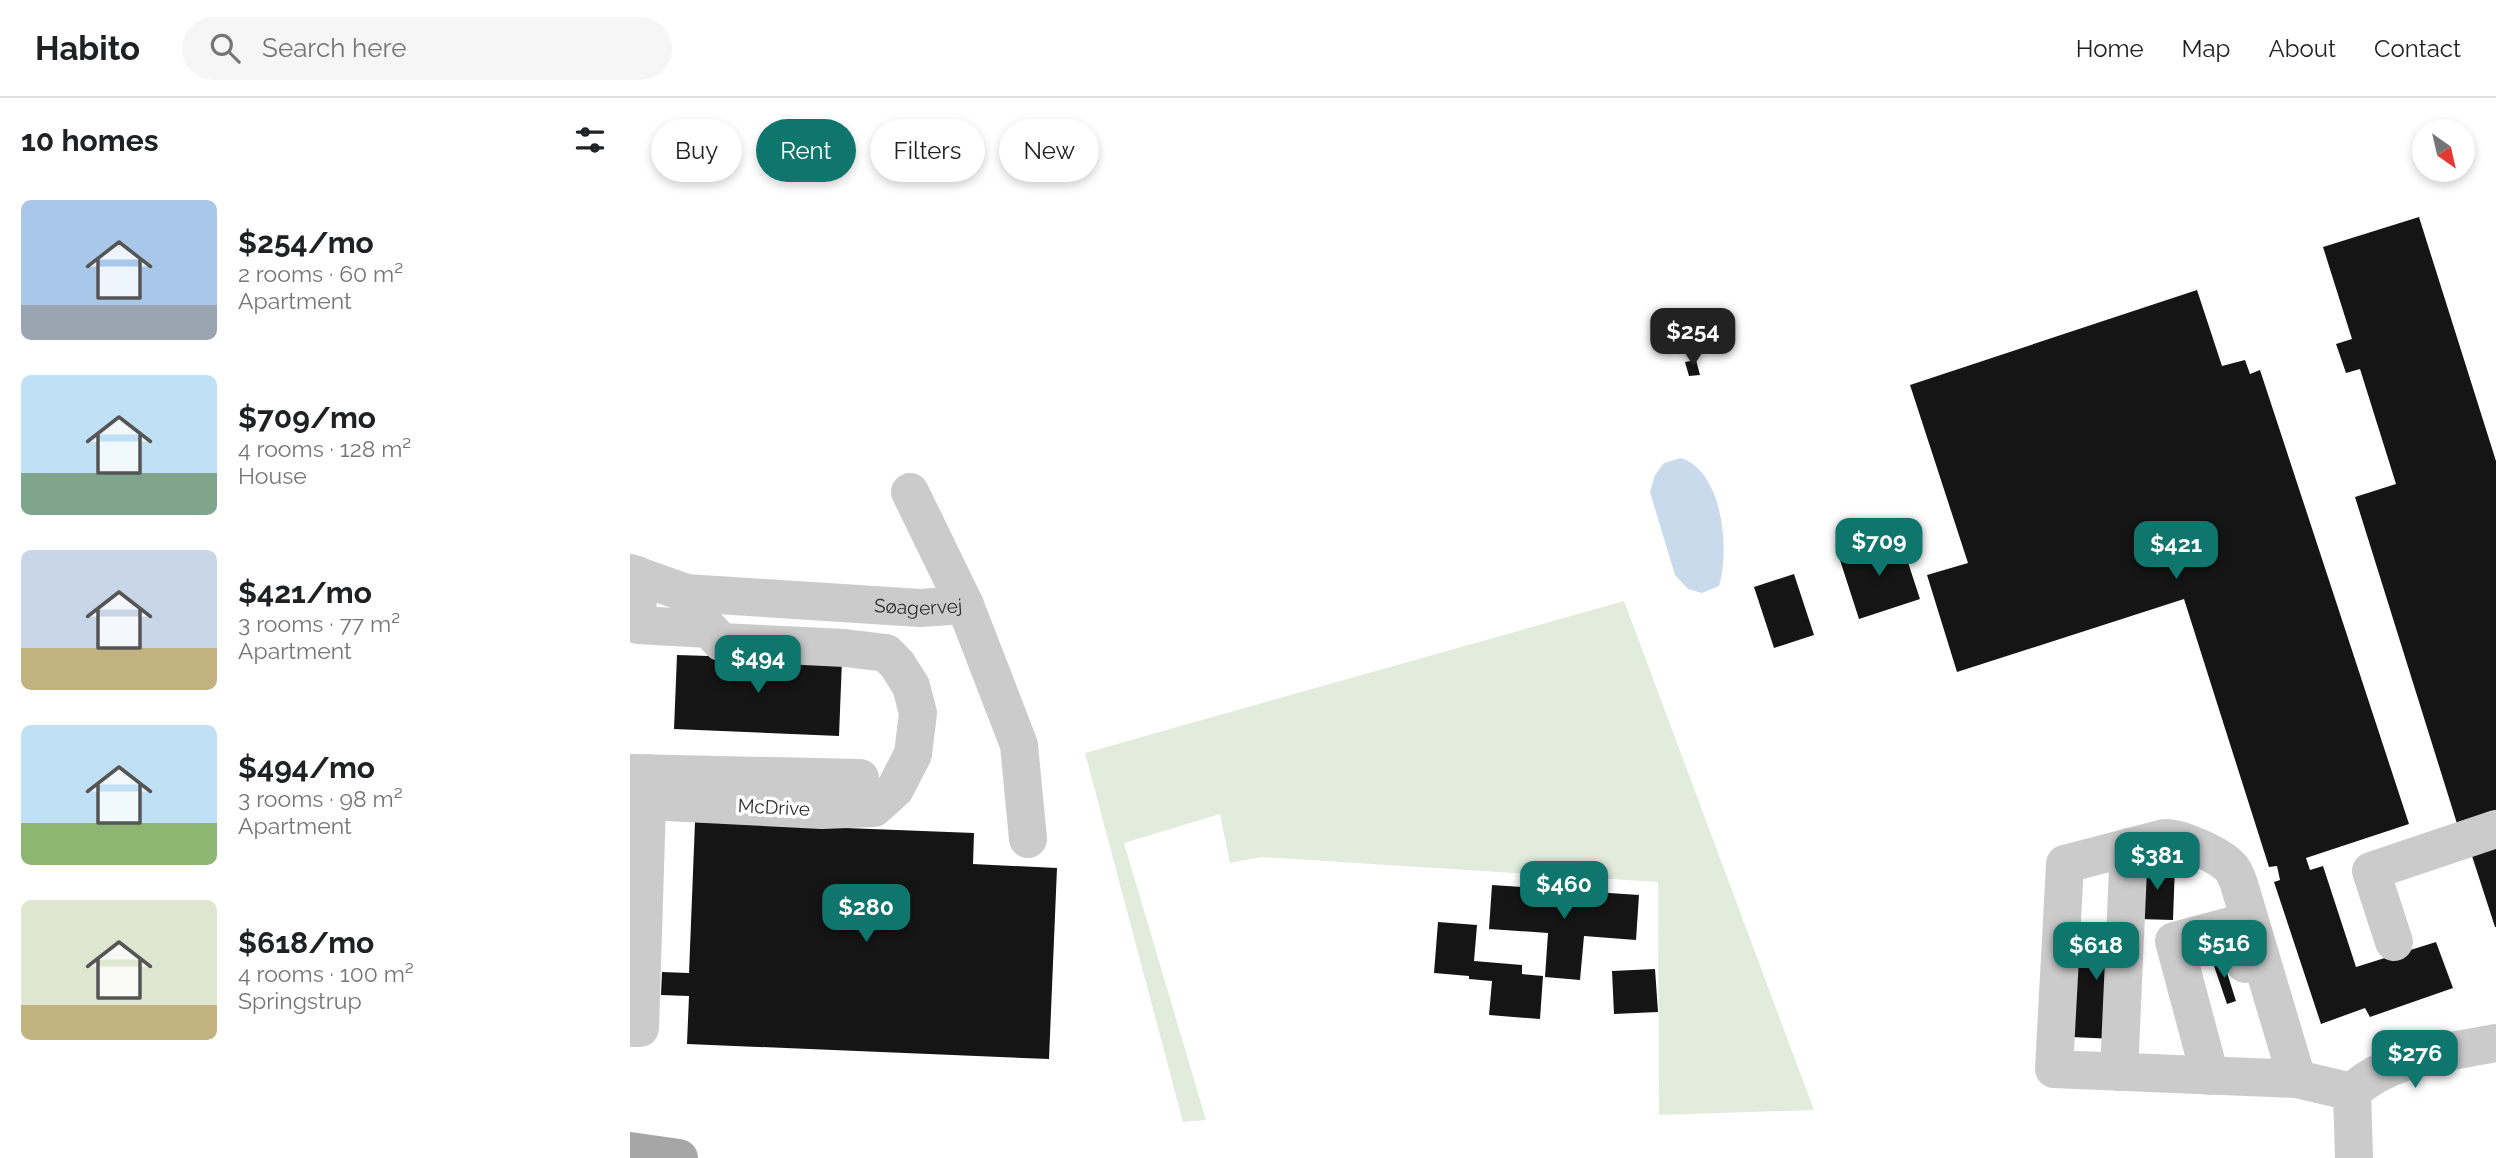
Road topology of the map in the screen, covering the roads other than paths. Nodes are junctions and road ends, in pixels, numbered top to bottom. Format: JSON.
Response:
{"nodes":[{"id":1,"x":910,"y":492,"type":"dead end"},
{"id":2,"x":634,"y":574,"type":"edge"},
{"id":3,"x":965,"y":605,"type":"junction"},
{"id":4,"x":642,"y":783,"type":"edge"},
{"id":5,"x":2496,"y":830,"type":"edge"},
{"id":6,"x":1028,"y":839,"type":"dead end"},
{"id":7,"x":2129,"y":847,"type":"junction"},
{"id":8,"x":2394,"y":942,"type":"dead end"},
{"id":9,"x":630,"y":1028,"type":"edge"},
{"id":10,"x":2496,"y":1043,"type":"edge"},
{"id":11,"x":2119,"y":1072,"type":"junction"},
{"id":12,"x":2210,"y":1076,"type":"junction"},
{"id":13,"x":2287,"y":1079,"type":"junction"},
{"id":14,"x":2352,"y":1093,"type":"junction"},
{"id":15,"x":630,"y":1151,"type":"edge"},
{"id":16,"x":679,"y":1158,"type":"edge"},
{"id":17,"x":2354,"y":1158,"type":"edge"}],
"edges":[{"from":1,"to":3,"type":"street"},
{"from":2,"to":3,"type":"street","name":"Søagervej"},
{"from":2,"to":4,"type":"street","name":"McDrive"},
{"from":3,"to":6,"type":"street","name":"Søagervej"},
{"from":4,"to":9,"type":"street"},
{"from":5,"to":8,"type":"street"},
{"from":7,"to":11,"type":"street"},
{"from":7,"to":11,"type":"street"},
{"from":7,"to":13,"type":"street"},
{"from":10,"to":14,"type":"street"},
{"from":11,"to":12,"type":"street"},
{"from":12,"to":13,"type":"street"},
{"from":12,"to":13,"type":"street"},
{"from":13,"to":14,"type":"street"},
{"from":14,"to":17,"type":"street"},
{"from":15,"to":16,"type":"main road"}]}
